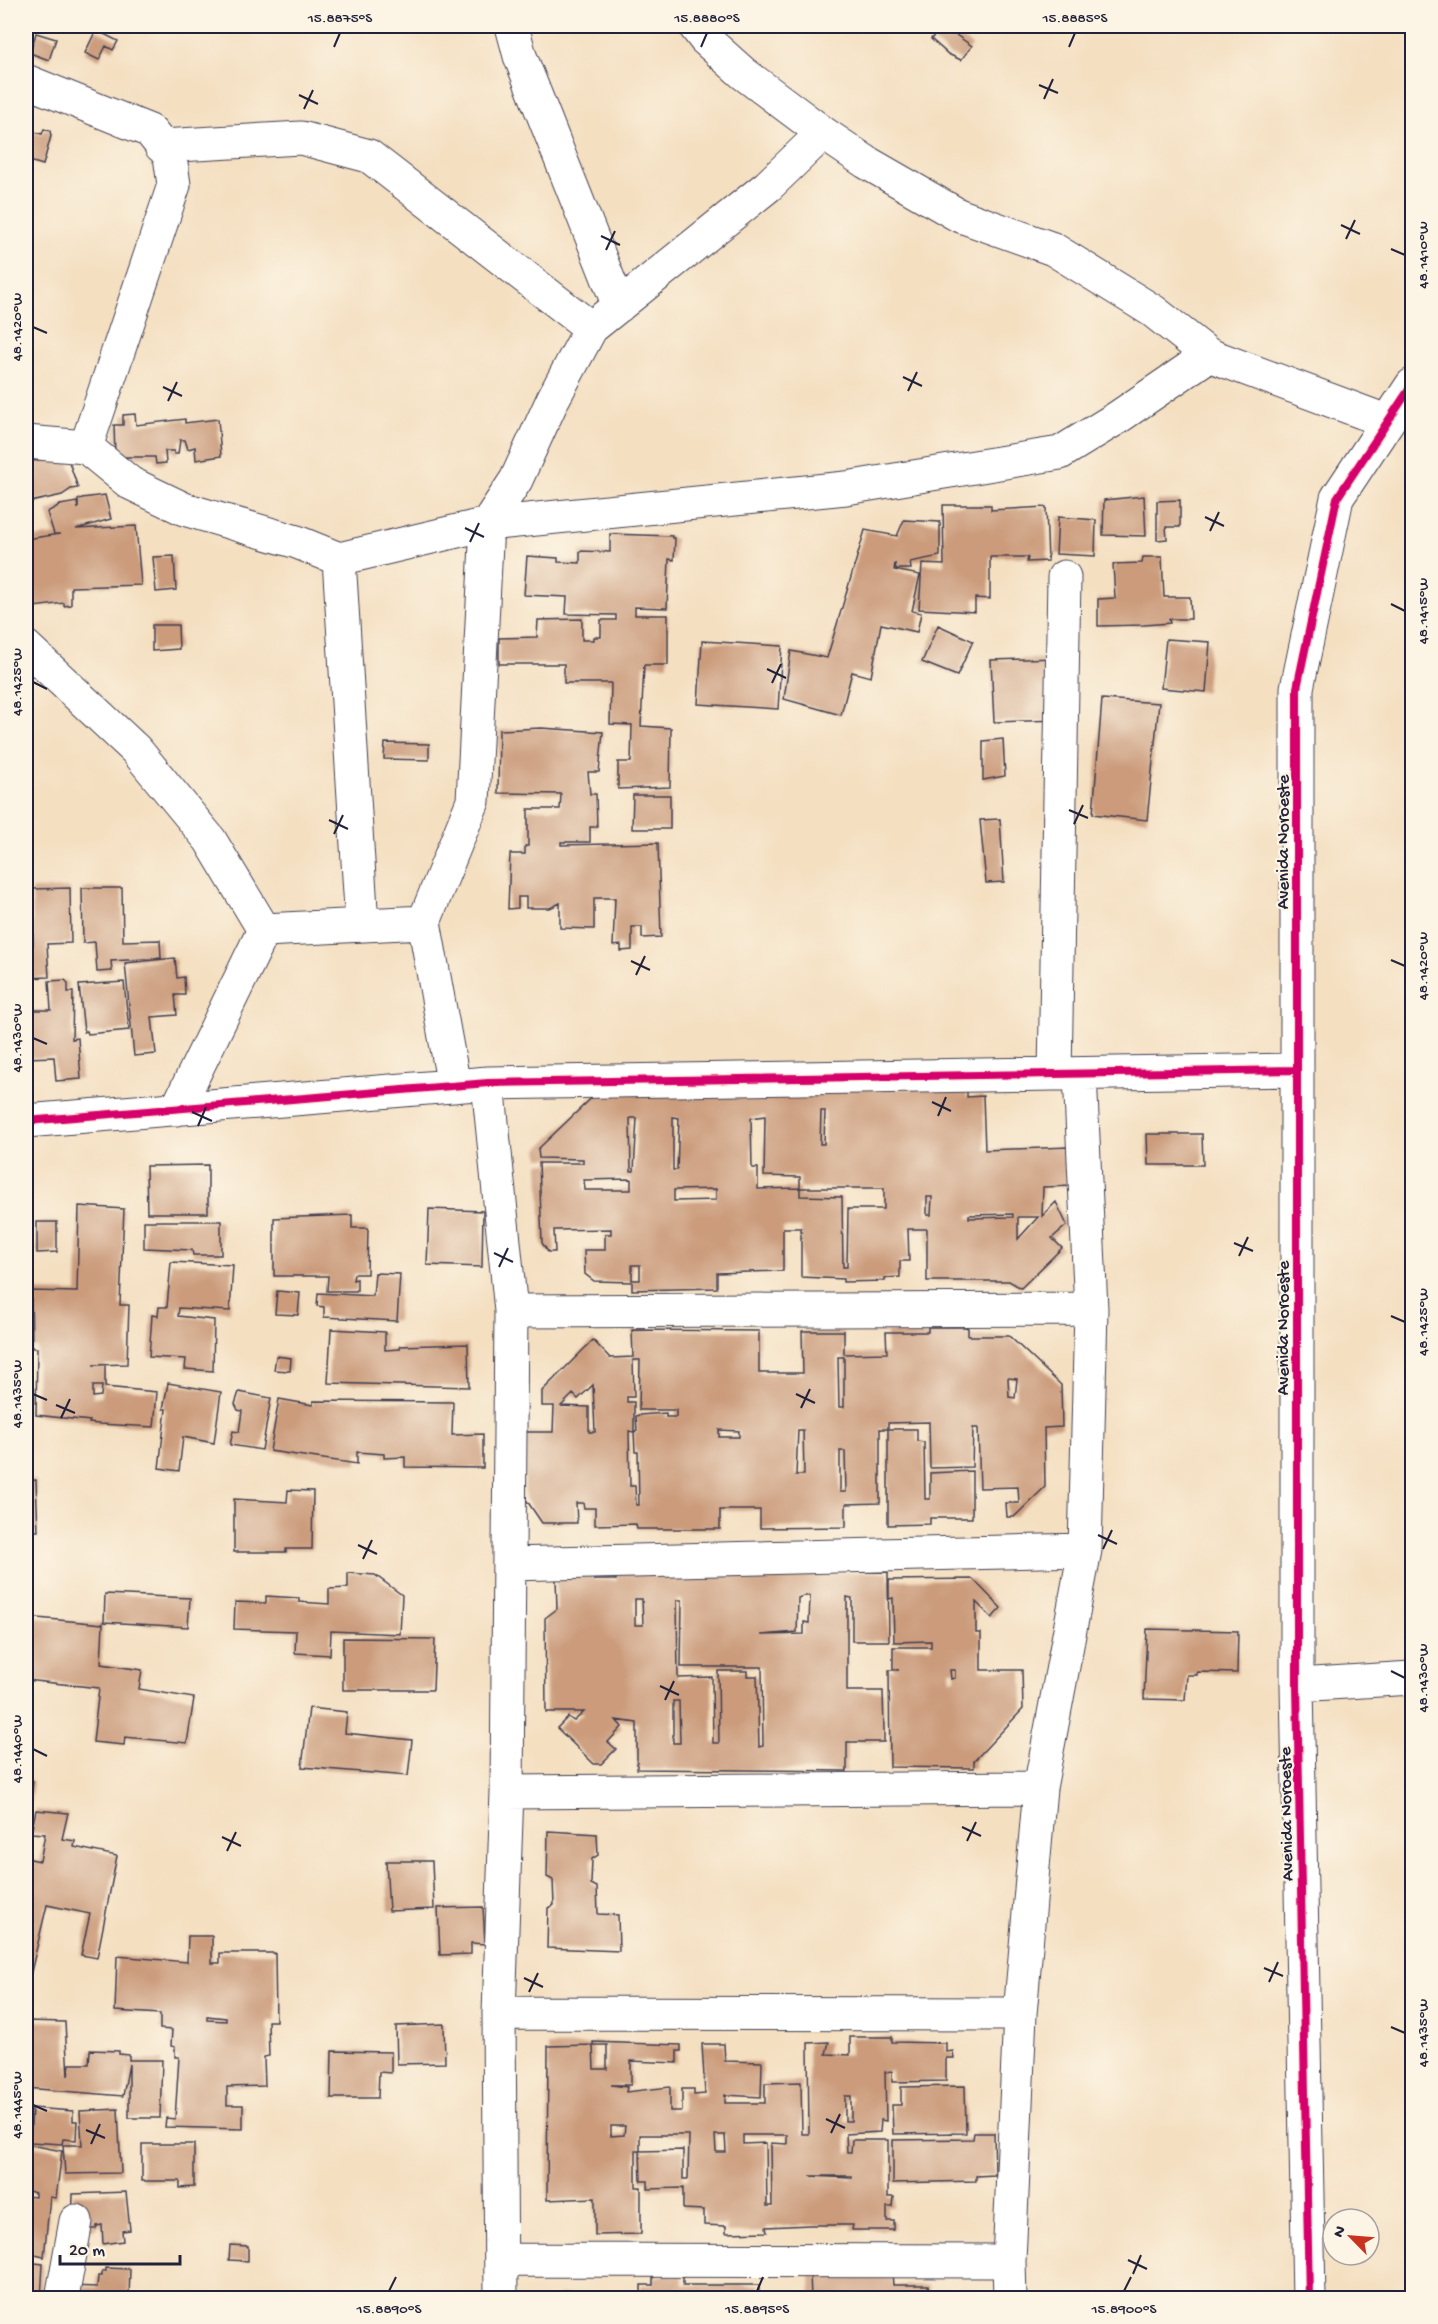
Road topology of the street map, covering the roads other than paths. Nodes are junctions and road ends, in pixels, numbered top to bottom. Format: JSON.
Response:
{"nodes":[{"id":1,"x":513,"y":26,"type":"edge"},
{"id":2,"x":695,"y":26,"type":"edge"},
{"id":3,"x":26,"y":81,"type":"edge"},
{"id":4,"x":823,"y":133,"type":"junction"},
{"id":5,"x":161,"y":146,"type":"junction"},
{"id":6,"x":619,"y":306,"type":"junction"},
{"id":7,"x":591,"y":328,"type":"junction"},
{"id":8,"x":1209,"y":355,"type":"junction"},
{"id":9,"x":1413,"y":385,"type":"edge"},
{"id":10,"x":1386,"y":421,"type":"junction"},
{"id":11,"x":26,"y":442,"type":"edge"},
{"id":12,"x":86,"y":447,"type":"junction"},
{"id":13,"x":487,"y":524,"type":"junction"},
{"id":14,"x":339,"y":559,"type":"junction"},
{"id":15,"x":1064,"y":578,"type":"dead end"},
{"id":16,"x":26,"y":646,"type":"edge"},
{"id":17,"x":424,"y":922,"type":"junction"},
{"id":18,"x":362,"y":925,"type":"junction"},
{"id":19,"x":264,"y":930,"type":"junction"},
{"id":20,"x":1297,"y":1070,"type":"junction"},
{"id":21,"x":1067,"y":1074,"type":"junction"},
{"id":22,"x":488,"y":1083,"type":"junction"},
{"id":23,"x":454,"y":1086,"type":"junction"},
{"id":24,"x":177,"y":1109,"type":"junction"},
{"id":25,"x":26,"y":1121,"type":"edge"},
{"id":26,"x":1090,"y":1309,"type":"junction"},
{"id":27,"x":511,"y":1311,"type":"junction"},
{"id":28,"x":1085,"y":1550,"type":"junction"},
{"id":29,"x":509,"y":1564,"type":"junction"},
{"id":30,"x":1413,"y":1678,"type":"edge"},
{"id":31,"x":1298,"y":1685,"type":"junction"},
{"id":32,"x":1040,"y":1788,"type":"junction"},
{"id":33,"x":507,"y":1792,"type":"junction"},
{"id":34,"x":499,"y":2013,"type":"junction"},
{"id":35,"x":1020,"y":2014,"type":"junction"},
{"id":36,"x":76,"y":2221,"type":"dead end"},
{"id":37,"x":502,"y":2260,"type":"junction"},
{"id":38,"x":1009,"y":2261,"type":"junction"},
{"id":39,"x":62,"y":2298,"type":"edge"},
{"id":40,"x":501,"y":2298,"type":"edge"},
{"id":41,"x":1010,"y":2298,"type":"edge"},
{"id":42,"x":1309,"y":2298,"type":"edge"}],
"edges":[{"from":1,"to":6,"type":"street"},
{"from":2,"to":4,"type":"street"},
{"from":3,"to":5,"type":"street"},
{"from":4,"to":6,"type":"street"},
{"from":4,"to":8,"type":"street"},
{"from":5,"to":7,"type":"street"},
{"from":5,"to":12,"type":"street"},
{"from":6,"to":7,"type":"street"},
{"from":7,"to":13,"type":"street"},
{"from":8,"to":10,"type":"street"},
{"from":8,"to":13,"type":"street"},
{"from":9,"to":10,"type":"street","name":"Avenida Noroeste"},
{"from":10,"to":20,"type":"street","name":"Avenida Noroeste"},
{"from":11,"to":12,"type":"street"},
{"from":12,"to":14,"type":"street"},
{"from":13,"to":14,"type":"street"},
{"from":13,"to":17,"type":"street"},
{"from":14,"to":18,"type":"street"},
{"from":15,"to":21,"type":"street"},
{"from":16,"to":19,"type":"street"},
{"from":17,"to":18,"type":"street"},
{"from":17,"to":23,"type":"street"},
{"from":18,"to":19,"type":"street"},
{"from":19,"to":24,"type":"street"},
{"from":20,"to":21,"type":"street"},
{"from":20,"to":31,"type":"street","name":"Avenida Noroeste"},
{"from":21,"to":22,"type":"street"},
{"from":21,"to":26,"type":"street"},
{"from":22,"to":23,"type":"street"},
{"from":22,"to":27,"type":"street"},
{"from":23,"to":24,"type":"street"},
{"from":24,"to":25,"type":"street"},
{"from":26,"to":27,"type":"street"},
{"from":26,"to":28,"type":"street"},
{"from":27,"to":29,"type":"street"},
{"from":28,"to":29,"type":"street"},
{"from":28,"to":32,"type":"street"},
{"from":29,"to":33,"type":"street"},
{"from":30,"to":31,"type":"street"},
{"from":31,"to":42,"type":"street","name":"Avenida Noroeste"},
{"from":32,"to":33,"type":"street"},
{"from":32,"to":35,"type":"street"},
{"from":33,"to":34,"type":"street"},
{"from":34,"to":35,"type":"street"},
{"from":34,"to":37,"type":"street"},
{"from":35,"to":38,"type":"street"},
{"from":36,"to":39,"type":"street"},
{"from":37,"to":38,"type":"street"},
{"from":37,"to":40,"type":"street"},
{"from":38,"to":41,"type":"street"}]}
